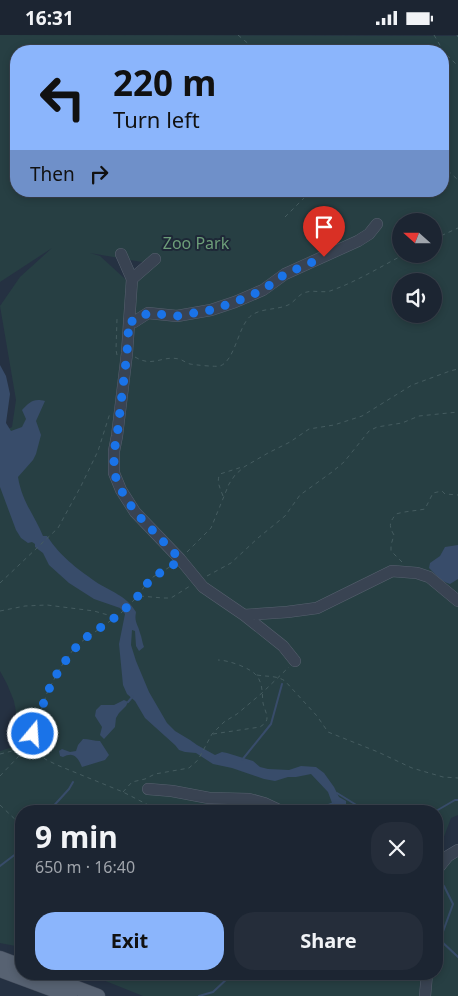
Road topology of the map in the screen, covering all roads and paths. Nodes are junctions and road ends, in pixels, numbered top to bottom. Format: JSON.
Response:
{"nodes":[{"id":1,"x":238,"y":35,"type":"edge"},
{"id":2,"x":250,"y":45,"type":"edge"},
{"id":3,"x":449,"y":57,"type":"edge"},
{"id":4,"x":458,"y":66,"type":"edge"},
{"id":5,"x":305,"y":197,"type":"edge"},
{"id":6,"x":285,"y":217,"type":"dead end"},
{"id":7,"x":377,"y":224,"type":"dead end"},
{"id":8,"x":458,"y":228,"type":"edge"},
{"id":9,"x":442,"y":235,"type":"edge"},
{"id":10,"x":121,"y":254,"type":"dead end"},
{"id":11,"x":155,"y":259,"type":"dead end"},
{"id":12,"x":392,"y":261,"type":"edge"},
{"id":13,"x":132,"y":279,"type":"junction"},
{"id":14,"x":129,"y":320,"type":"junction"},
{"id":15,"x":116,"y":350,"type":"junction"},
{"id":16,"x":122,"y":355,"type":"junction"},
{"id":17,"x":458,"y":369,"type":"edge"},
{"id":18,"x":112,"y":407,"type":"dead end"},
{"id":19,"x":458,"y":412,"type":"edge"},
{"id":20,"x":244,"y":467,"type":"junction"},
{"id":21,"x":458,"y":495,"type":"edge"},
{"id":22,"x":223,"y":496,"type":"junction"},
{"id":23,"x":180,"y":559,"type":"junction"},
{"id":24,"x":417,"y":573,"type":"junction"},
{"id":25,"x":198,"y":581,"type":"junction"},
{"id":26,"x":0,"y":583,"type":"edge"},
{"id":27,"x":138,"y":596,"type":"junction"},
{"id":28,"x":458,"y":601,"type":"edge"},
{"id":29,"x":0,"y":611,"type":"edge"},
{"id":30,"x":244,"y":615,"type":"junction"},
{"id":31,"x":116,"y":617,"type":"junction"},
{"id":32,"x":218,"y":660,"type":"dead end"},
{"id":33,"x":295,"y":661,"type":"joint"},
{"id":34,"x":257,"y":675,"type":"junction"},
{"id":35,"x":279,"y":677,"type":"junction"},
{"id":36,"x":262,"y":693,"type":"junction"},
{"id":37,"x":212,"y":734,"type":"junction"},
{"id":38,"x":24,"y":748,"type":"junction"},
{"id":39,"x":0,"y":754,"type":"edge"},
{"id":40,"x":0,"y":777,"type":"edge"},
{"id":41,"x":458,"y":778,"type":"edge"},
{"id":42,"x":148,"y":789,"type":"dead end"},
{"id":43,"x":123,"y":792,"type":"junction"},
{"id":44,"x":0,"y":805,"type":"edge"},
{"id":45,"x":148,"y":805,"type":"edge"},
{"id":46,"x":270,"y":805,"type":"edge"},
{"id":47,"x":15,"y":820,"type":"edge"},
{"id":48,"x":458,"y":850,"type":"edge"},
{"id":49,"x":443,"y":863,"type":"edge"},
{"id":50,"x":0,"y":958,"type":"edge"},
{"id":51,"x":15,"y":964,"type":"edge"},
{"id":52,"x":0,"y":970,"type":"edge"},
{"id":53,"x":15,"y":976,"type":"edge"},
{"id":54,"x":27,"y":980,"type":"edge"},
{"id":55,"x":56,"y":980,"type":"edge"},
{"id":56,"x":426,"y":980,"type":"edge"},
{"id":57,"x":70,"y":996,"type":"edge"},
{"id":58,"x":98,"y":996,"type":"edge"},
{"id":59,"x":425,"y":996,"type":"edge"}],
"edges":[{"from":1,"to":2,"type":"path"},
{"from":3,"to":4,"type":"path"},
{"from":5,"to":6,"type":"path"},
{"from":7,"to":14,"type":"street"},
{"from":8,"to":9,"type":"path"},
{"from":10,"to":13,"type":"street"},
{"from":11,"to":13,"type":"street"},
{"from":12,"to":16,"type":"path"},
{"from":13,"to":14,"type":"street"},
{"from":14,"to":15,"type":"path"},
{"from":14,"to":16,"type":"street"},
{"from":15,"to":16,"type":"path"},
{"from":15,"to":16,"type":"path"},
{"from":16,"to":23,"type":"street"},
{"from":17,"to":20,"type":"path"},
{"from":18,"to":26,"type":"path"},
{"from":19,"to":25,"type":"path"},
{"from":20,"to":22,"type":"path"},
{"from":20,"to":22,"type":"path"},
{"from":21,"to":24,"type":"path"},
{"from":22,"to":23,"type":"path"},
{"from":23,"to":25,"type":"street"},
{"from":23,"to":27,"type":"path"},
{"from":24,"to":28,"type":"street"},
{"from":24,"to":30,"type":"street"},
{"from":25,"to":27,"type":"path"},
{"from":25,"to":30,"type":"street"},
{"from":27,"to":31,"type":"path"},
{"from":29,"to":31,"type":"path"},
{"from":30,"to":33,"type":"street"},
{"from":31,"to":38,"type":"path"},
{"from":32,"to":34,"type":"path"},
{"from":33,"to":35,"type":"path"},
{"from":34,"to":35,"type":"path"},
{"from":34,"to":36,"type":"path"},
{"from":35,"to":36,"type":"path"},
{"from":35,"to":41,"type":"path"},
{"from":36,"to":37,"type":"path"},
{"from":36,"to":37,"type":"path"},
{"from":37,"to":43,"type":"path"},
{"from":38,"to":39,"type":"path"},
{"from":38,"to":40,"type":"path"},
{"from":38,"to":43,"type":"path"},
{"from":42,"to":46,"type":"street"},
{"from":43,"to":45,"type":"path"},
{"from":44,"to":47,"type":"path"},
{"from":48,"to":49,"type":"street"},
{"from":50,"to":51,"type":"main road"},
{"from":52,"to":53,"type":"main road"},
{"from":54,"to":57,"type":"main road"},
{"from":55,"to":58,"type":"main road"},
{"from":56,"to":59,"type":"street"}]}
